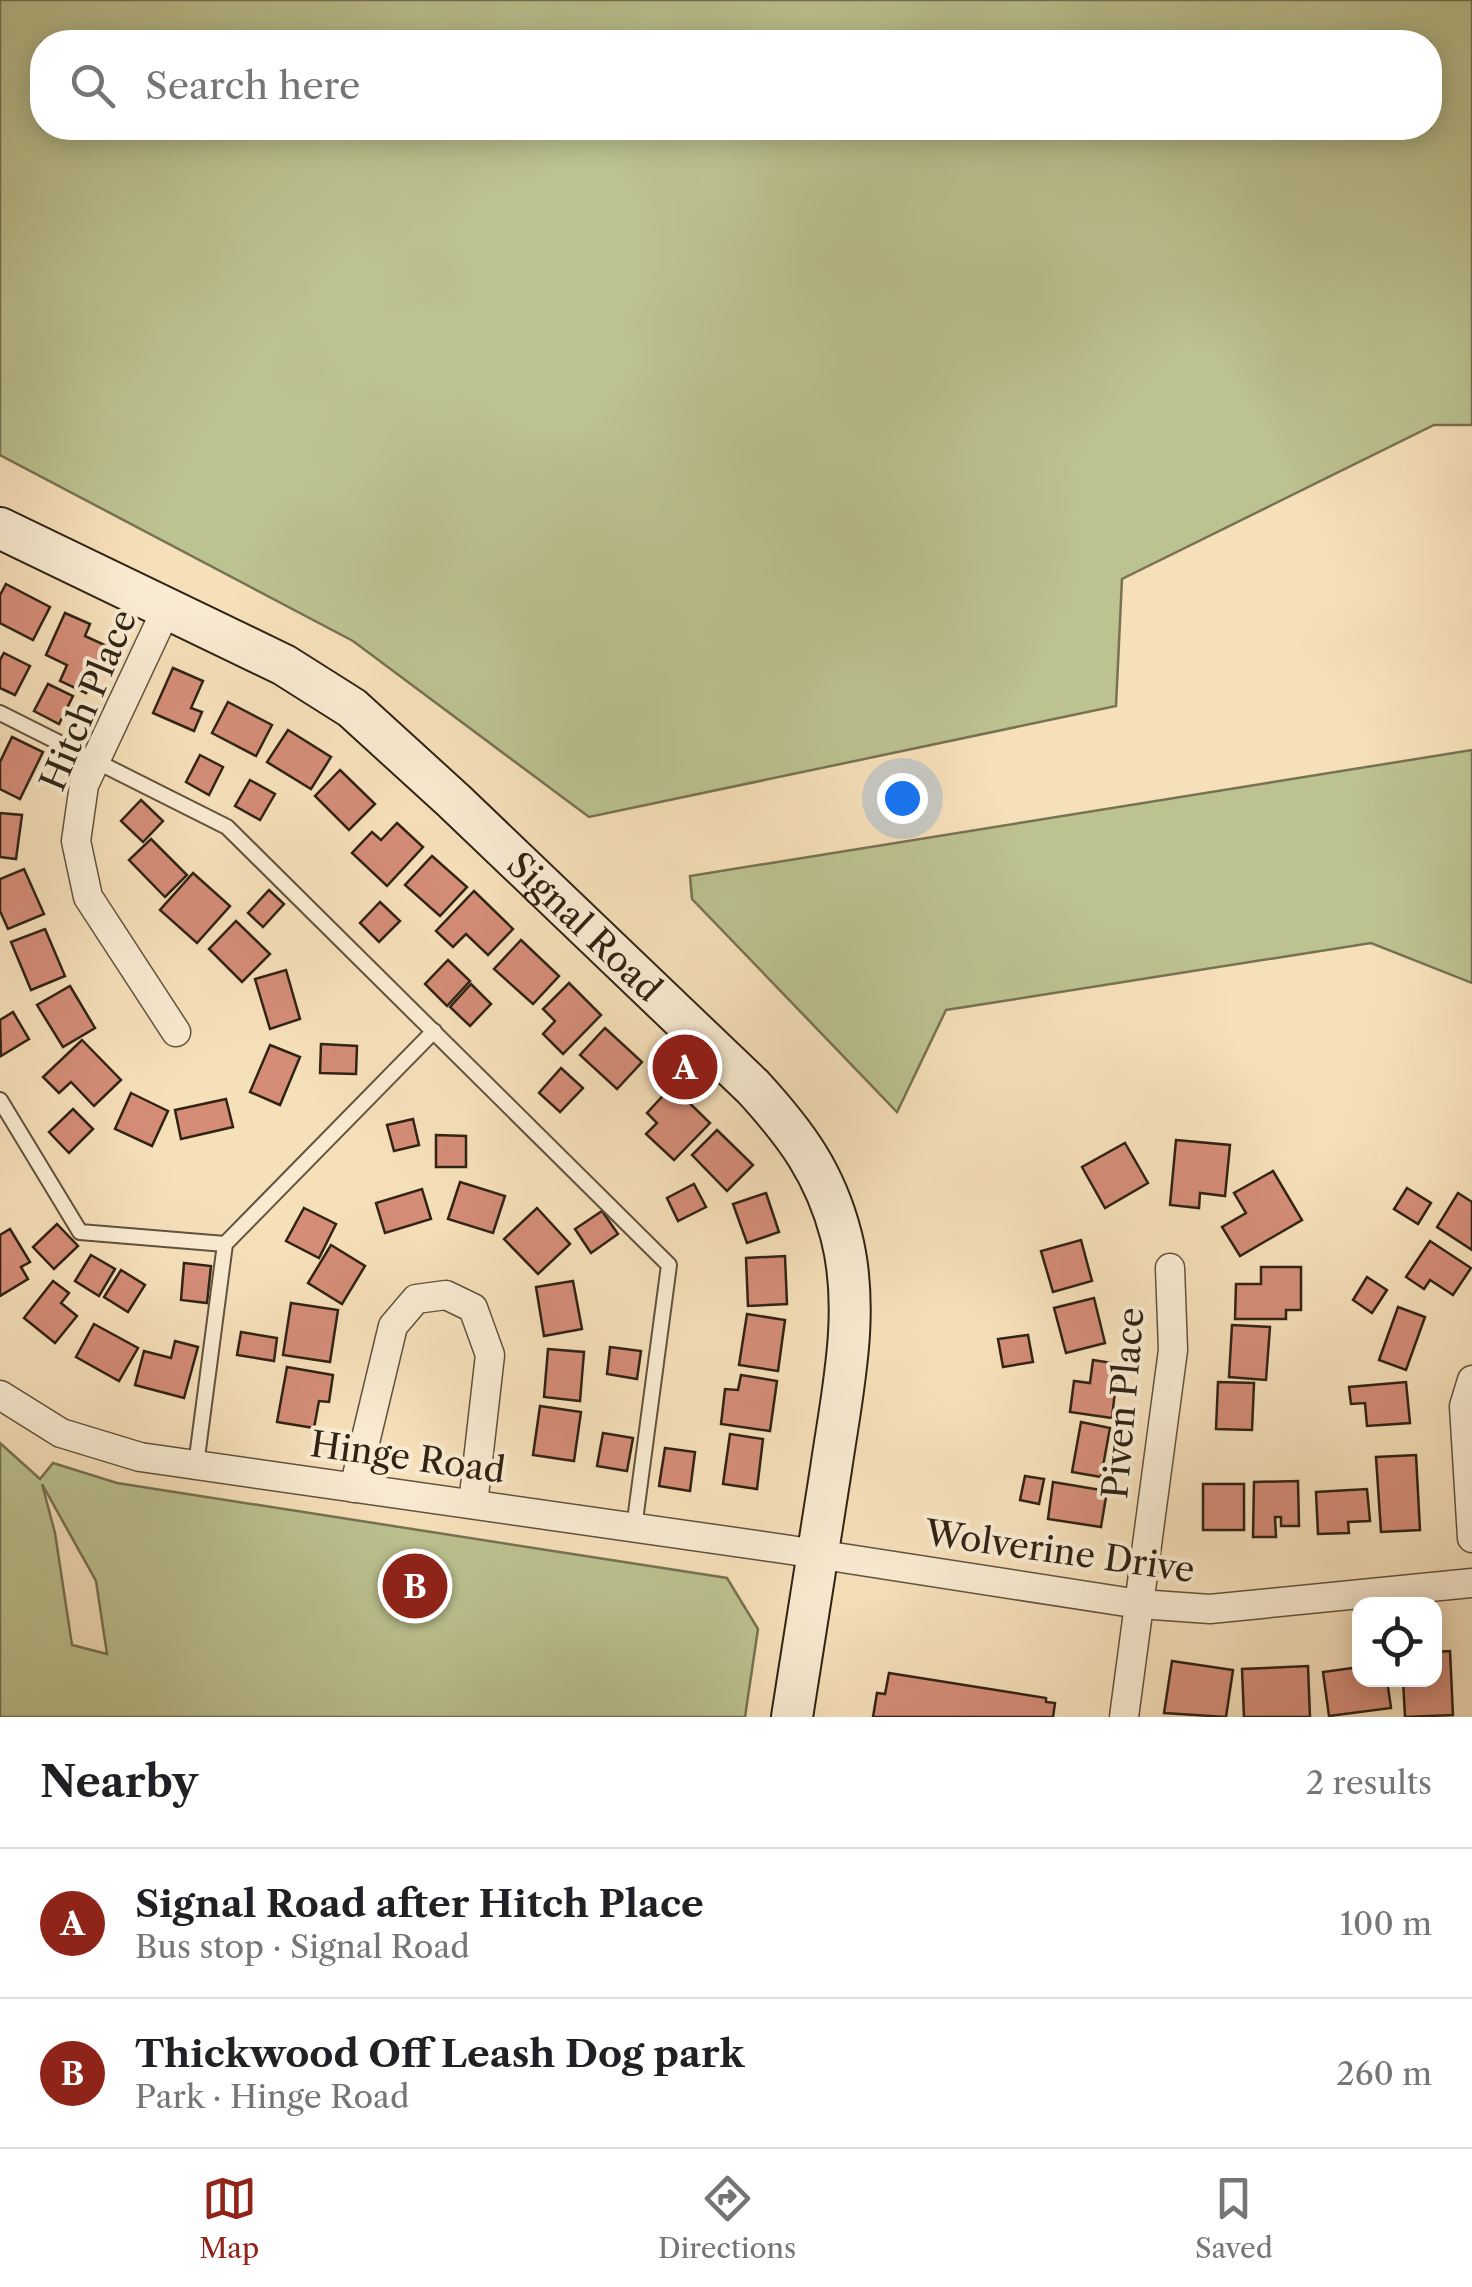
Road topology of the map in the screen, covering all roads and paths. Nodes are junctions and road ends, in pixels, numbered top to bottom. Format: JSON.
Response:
{"nodes":[{"id":1,"x":0,"y":528,"type":"edge"},
{"id":2,"x":166,"y":610,"type":"junction"},
{"id":3,"x":0,"y":713,"type":"edge"},
{"id":4,"x":96,"y":761,"type":"junction"},
{"id":5,"x":434,"y":1031,"type":"junction"},
{"id":6,"x":176,"y":1032,"type":"dead end"},
{"id":7,"x":0,"y":1100,"type":"edge"},
{"id":8,"x":226,"y":1244,"type":"junction"},
{"id":9,"x":1170,"y":1268,"type":"dead end"},
{"id":10,"x":1472,"y":1380,"type":"edge"},
{"id":11,"x":0,"y":1395,"type":"edge"},
{"id":12,"x":196,"y":1465,"type":"junction"},
{"id":13,"x":354,"y":1488,"type":"junction"},
{"id":14,"x":473,"y":1504,"type":"junction"},
{"id":15,"x":634,"y":1528,"type":"junction"},
{"id":16,"x":1472,"y":1538,"type":"edge"},
{"id":17,"x":818,"y":1555,"type":"junction"},
{"id":18,"x":1472,"y":1583,"type":"edge"},
{"id":19,"x":1139,"y":1604,"type":"junction"},
{"id":20,"x":792,"y":1717,"type":"edge"},
{"id":21,"x":1124,"y":1717,"type":"edge"}],
"edges":[{"from":1,"to":2,"type":"street","name":"Signal Road"},
{"from":2,"to":4,"type":"street","name":"Hitch Place"},
{"from":2,"to":17,"type":"street","name":"Signal Road"},
{"from":3,"to":4,"type":"lane"},
{"from":4,"to":5,"type":"lane"},
{"from":4,"to":6,"type":"street","name":"Hitch Place"},
{"from":5,"to":8,"type":"lane"},
{"from":5,"to":15,"type":"lane"},
{"from":7,"to":8,"type":"lane"},
{"from":8,"to":12,"type":"lane"},
{"from":9,"to":19,"type":"street","name":"Piven Place"},
{"from":10,"to":16,"type":"street"},
{"from":11,"to":12,"type":"street","name":"Hinge Road"},
{"from":12,"to":13,"type":"street","name":"Hinge Road"},
{"from":13,"to":14,"type":"street","name":"Hinge Road"},
{"from":13,"to":14,"type":"street"},
{"from":14,"to":15,"type":"street","name":"Hinge Road"},
{"from":15,"to":17,"type":"street","name":"Hinge Road"},
{"from":17,"to":19,"type":"street","name":"Wolverine Drive"},
{"from":17,"to":20,"type":"street","name":"Signal Road"},
{"from":18,"to":19,"type":"street","name":"Wolverine Drive"},
{"from":19,"to":21,"type":"street","name":"Piven Place"}]}
